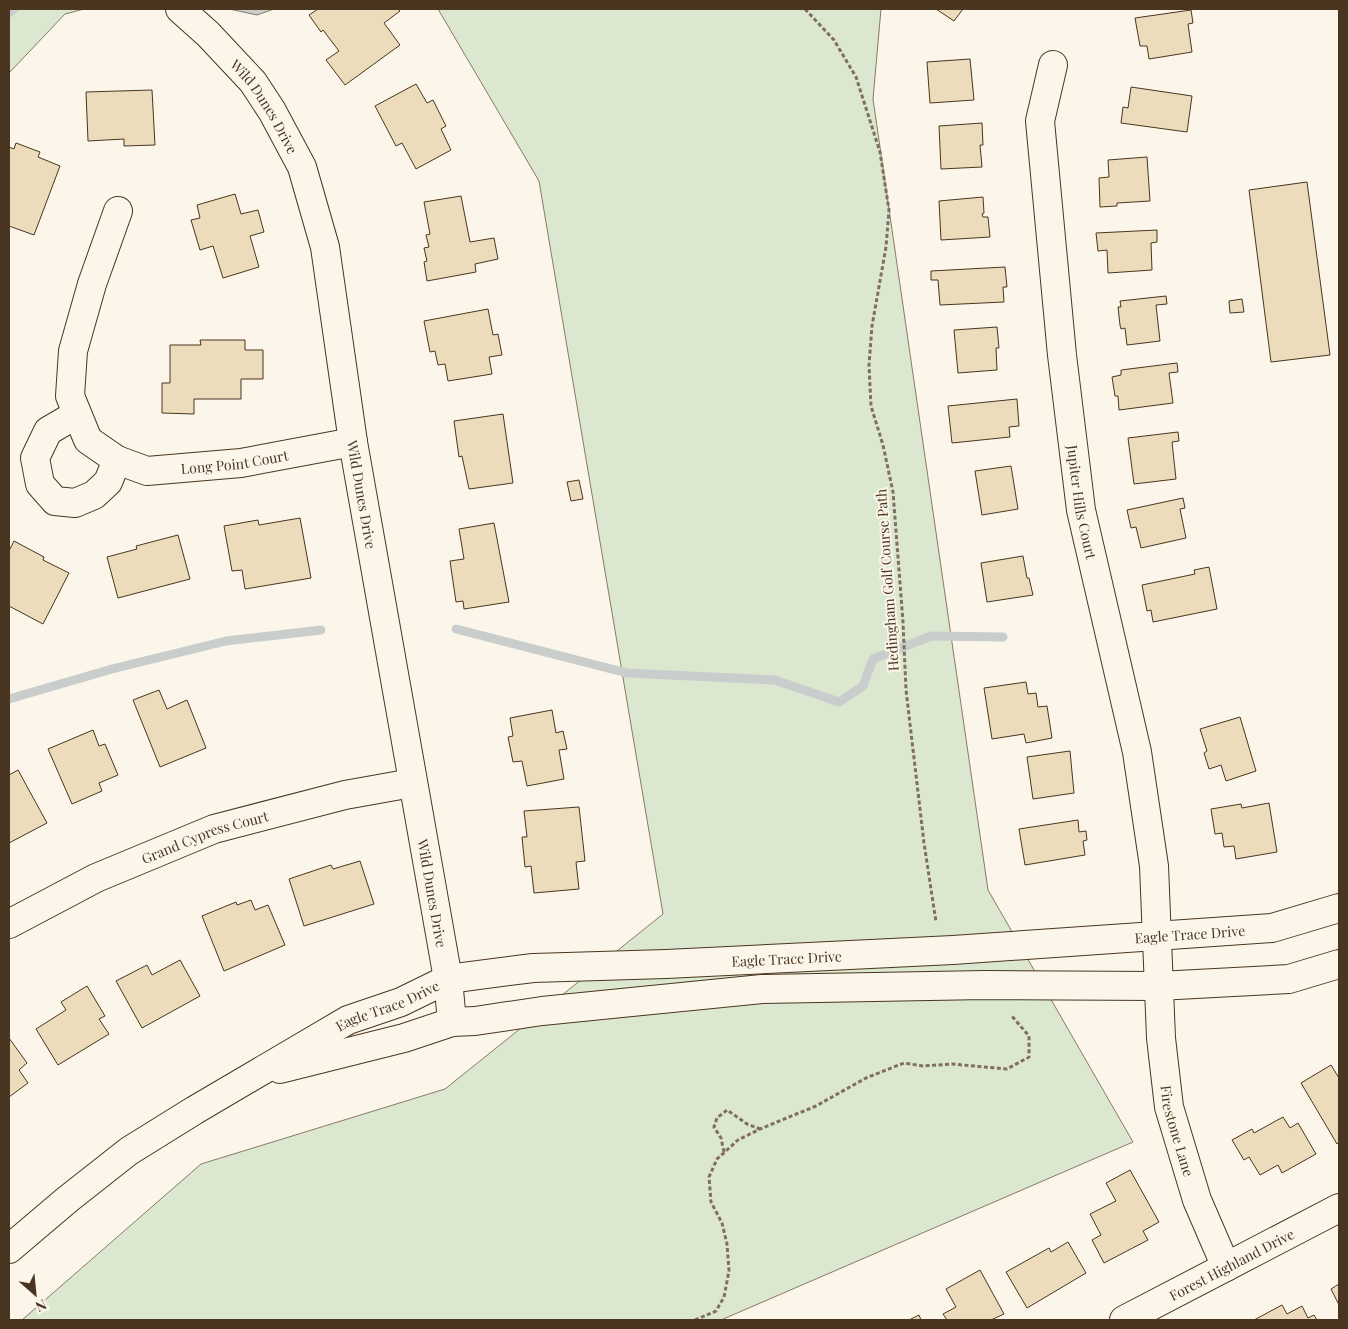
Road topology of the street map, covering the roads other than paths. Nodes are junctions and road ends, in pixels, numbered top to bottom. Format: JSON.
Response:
{"nodes":[{"id":1,"x":180,"y":9,"type":"edge"},
{"id":2,"x":1053,"y":65,"type":"dead end"},
{"id":3,"x":118,"y":210,"type":"dead end"},
{"id":4,"x":78,"y":414,"type":"junction"},
{"id":5,"x":352,"y":442,"type":"junction"},
{"id":6,"x":117,"y":460,"type":"junction"},
{"id":7,"x":412,"y":783,"type":"junction"},
{"id":8,"x":1339,"y":908,"type":"edge"},
{"id":9,"x":9,"y":924,"type":"edge"},
{"id":10,"x":1158,"y":936,"type":"junction"},
{"id":11,"x":1339,"y":964,"type":"edge"},
{"id":12,"x":448,"y":979,"type":"junction"},
{"id":13,"x":1158,"y":986,"type":"junction"},
{"id":14,"x":452,"y":1022,"type":"junction"},
{"id":15,"x":254,"y":1075,"type":"junction"},
{"id":16,"x":1339,"y":1208,"type":"edge"},
{"id":17,"x":9,"y":1249,"type":"edge"},
{"id":18,"x":1226,"y":1267,"type":"junction"},
{"id":19,"x":1124,"y":1320,"type":"edge"}],
"edges":[{"from":1,"to":5,"type":"street","name":"Wild Dunes Drive"},
{"from":2,"to":10,"type":"street","name":"Jupiter Hills Court"},
{"from":3,"to":4,"type":"street","name":"Long Point Court"},
{"from":4,"to":6,"type":"street","name":"Long Point Court"},
{"from":4,"to":6,"type":"street"},
{"from":5,"to":6,"type":"street","name":"Long Point Court"},
{"from":5,"to":7,"type":"street","name":"Wild Dunes Drive"},
{"from":7,"to":9,"type":"street","name":"Grand Cypress Court"},
{"from":7,"to":12,"type":"street","name":"Wild Dunes Drive"},
{"from":8,"to":10,"type":"street","name":"Eagle Trace Drive"},
{"from":10,"to":12,"type":"street","name":"Eagle Trace Drive"},
{"from":10,"to":13,"type":"street","name":"Jupiter Hills Court"},
{"from":11,"to":13,"type":"street","name":"Eagle Trace Drive"},
{"from":12,"to":14,"type":"street","name":"Wild Dunes Drive"},
{"from":12,"to":15,"type":"street","name":"Eagle Trace Drive"},
{"from":13,"to":14,"type":"street","name":"Eagle Trace Drive"},
{"from":13,"to":18,"type":"street","name":"Firestone Lane"},
{"from":14,"to":15,"type":"street","name":"Eagle Trace Drive"},
{"from":15,"to":17,"type":"street","name":"Eagle Trace Drive"},
{"from":16,"to":18,"type":"street","name":"Forest Highland Drive"},
{"from":18,"to":19,"type":"street","name":"Forest Highland Drive"}]}
